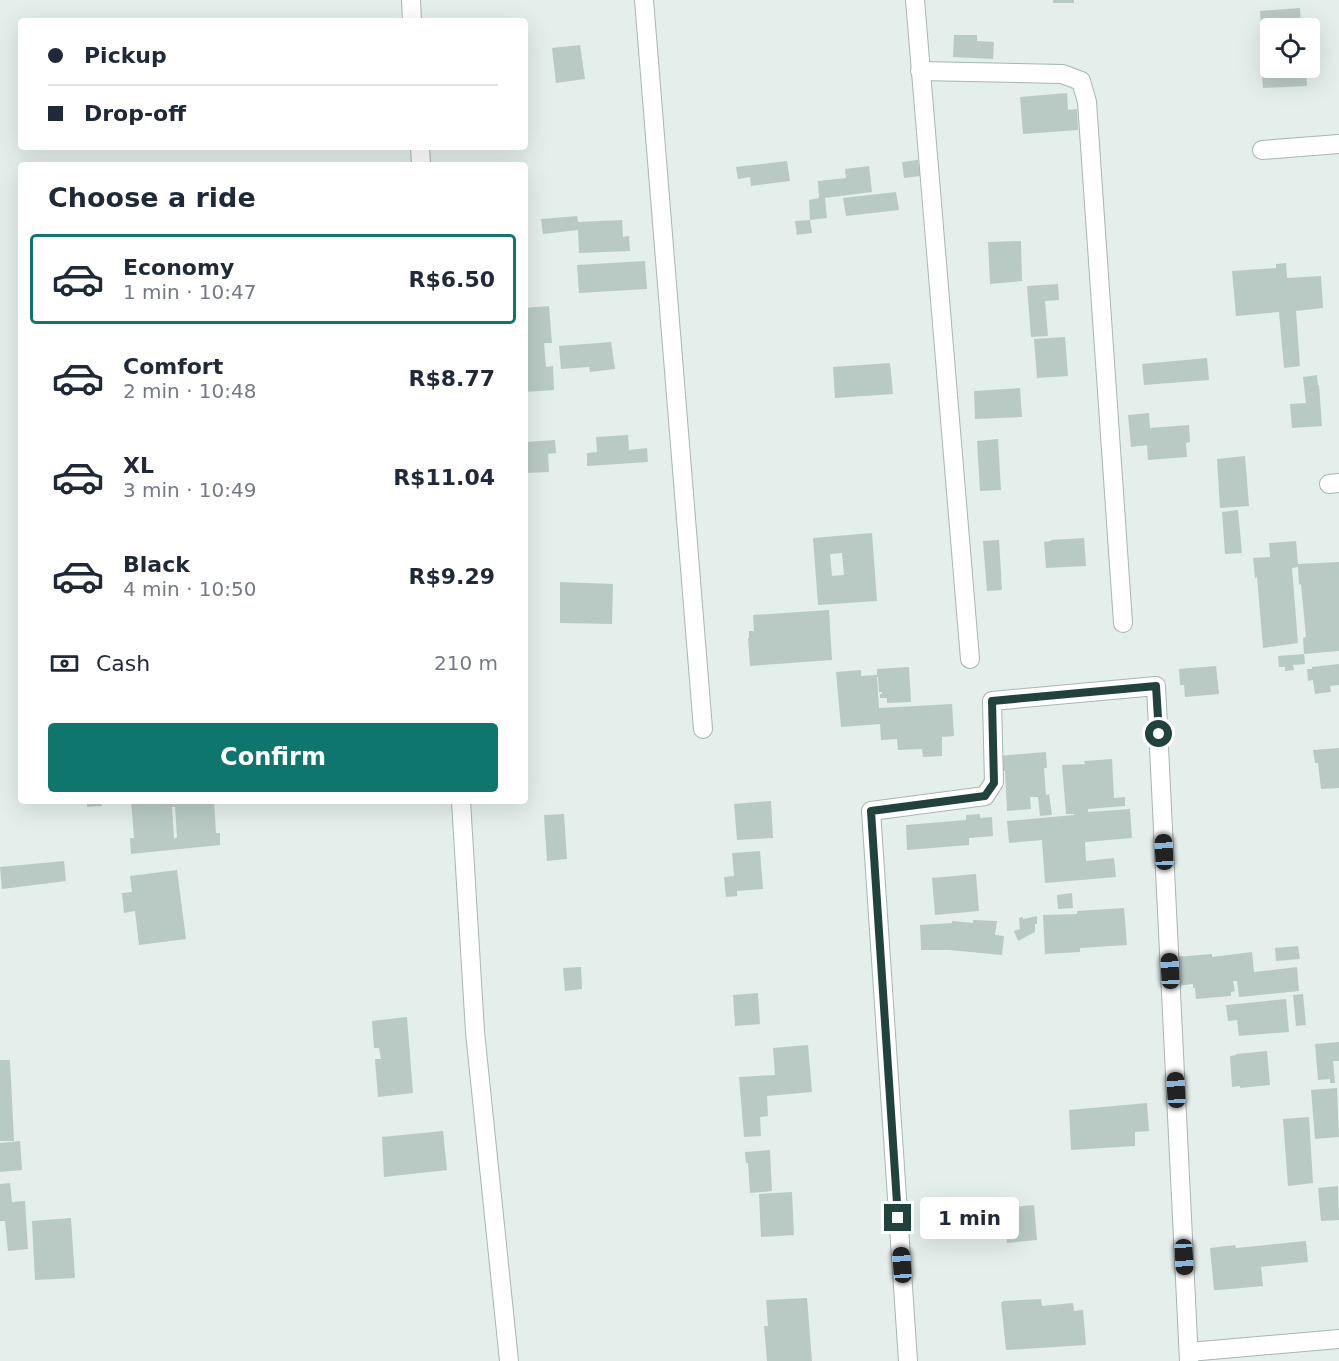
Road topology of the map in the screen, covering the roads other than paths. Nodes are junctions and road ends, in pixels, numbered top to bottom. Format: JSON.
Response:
{"nodes":[{"id":1,"x":411,"y":0,"type":"edge"},
{"id":2,"x":644,"y":0,"type":"edge"},
{"id":3,"x":915,"y":0,"type":"edge"},
{"id":4,"x":412,"y":18,"type":"edge"},
{"id":5,"x":920,"y":72,"type":"junction"},
{"id":6,"x":1339,"y":144,"type":"edge"},
{"id":7,"x":1262,"y":150,"type":"dead end"},
{"id":8,"x":1123,"y":623,"type":"dead end"},
{"id":9,"x":970,"y":659,"type":"dead end"},
{"id":10,"x":703,"y":729,"type":"dead end"},
{"id":11,"x":461,"y":804,"type":"edge"},
{"id":12,"x":1339,"y":1339,"type":"edge"},
{"id":13,"x":1189,"y":1357,"type":"edge"},
{"id":14,"x":509,"y":1361,"type":"edge"},
{"id":15,"x":908,"y":1361,"type":"edge"}],
"edges":[{"from":1,"to":4,"type":"street"},
{"from":2,"to":10,"type":"street"},
{"from":3,"to":5,"type":"street"},
{"from":5,"to":8,"type":"street"},
{"from":5,"to":9,"type":"street"},
{"from":6,"to":7,"type":"street"},
{"from":11,"to":14,"type":"street"},
{"from":12,"to":13,"type":"street"},
{"from":13,"to":15,"type":"street"}]}
